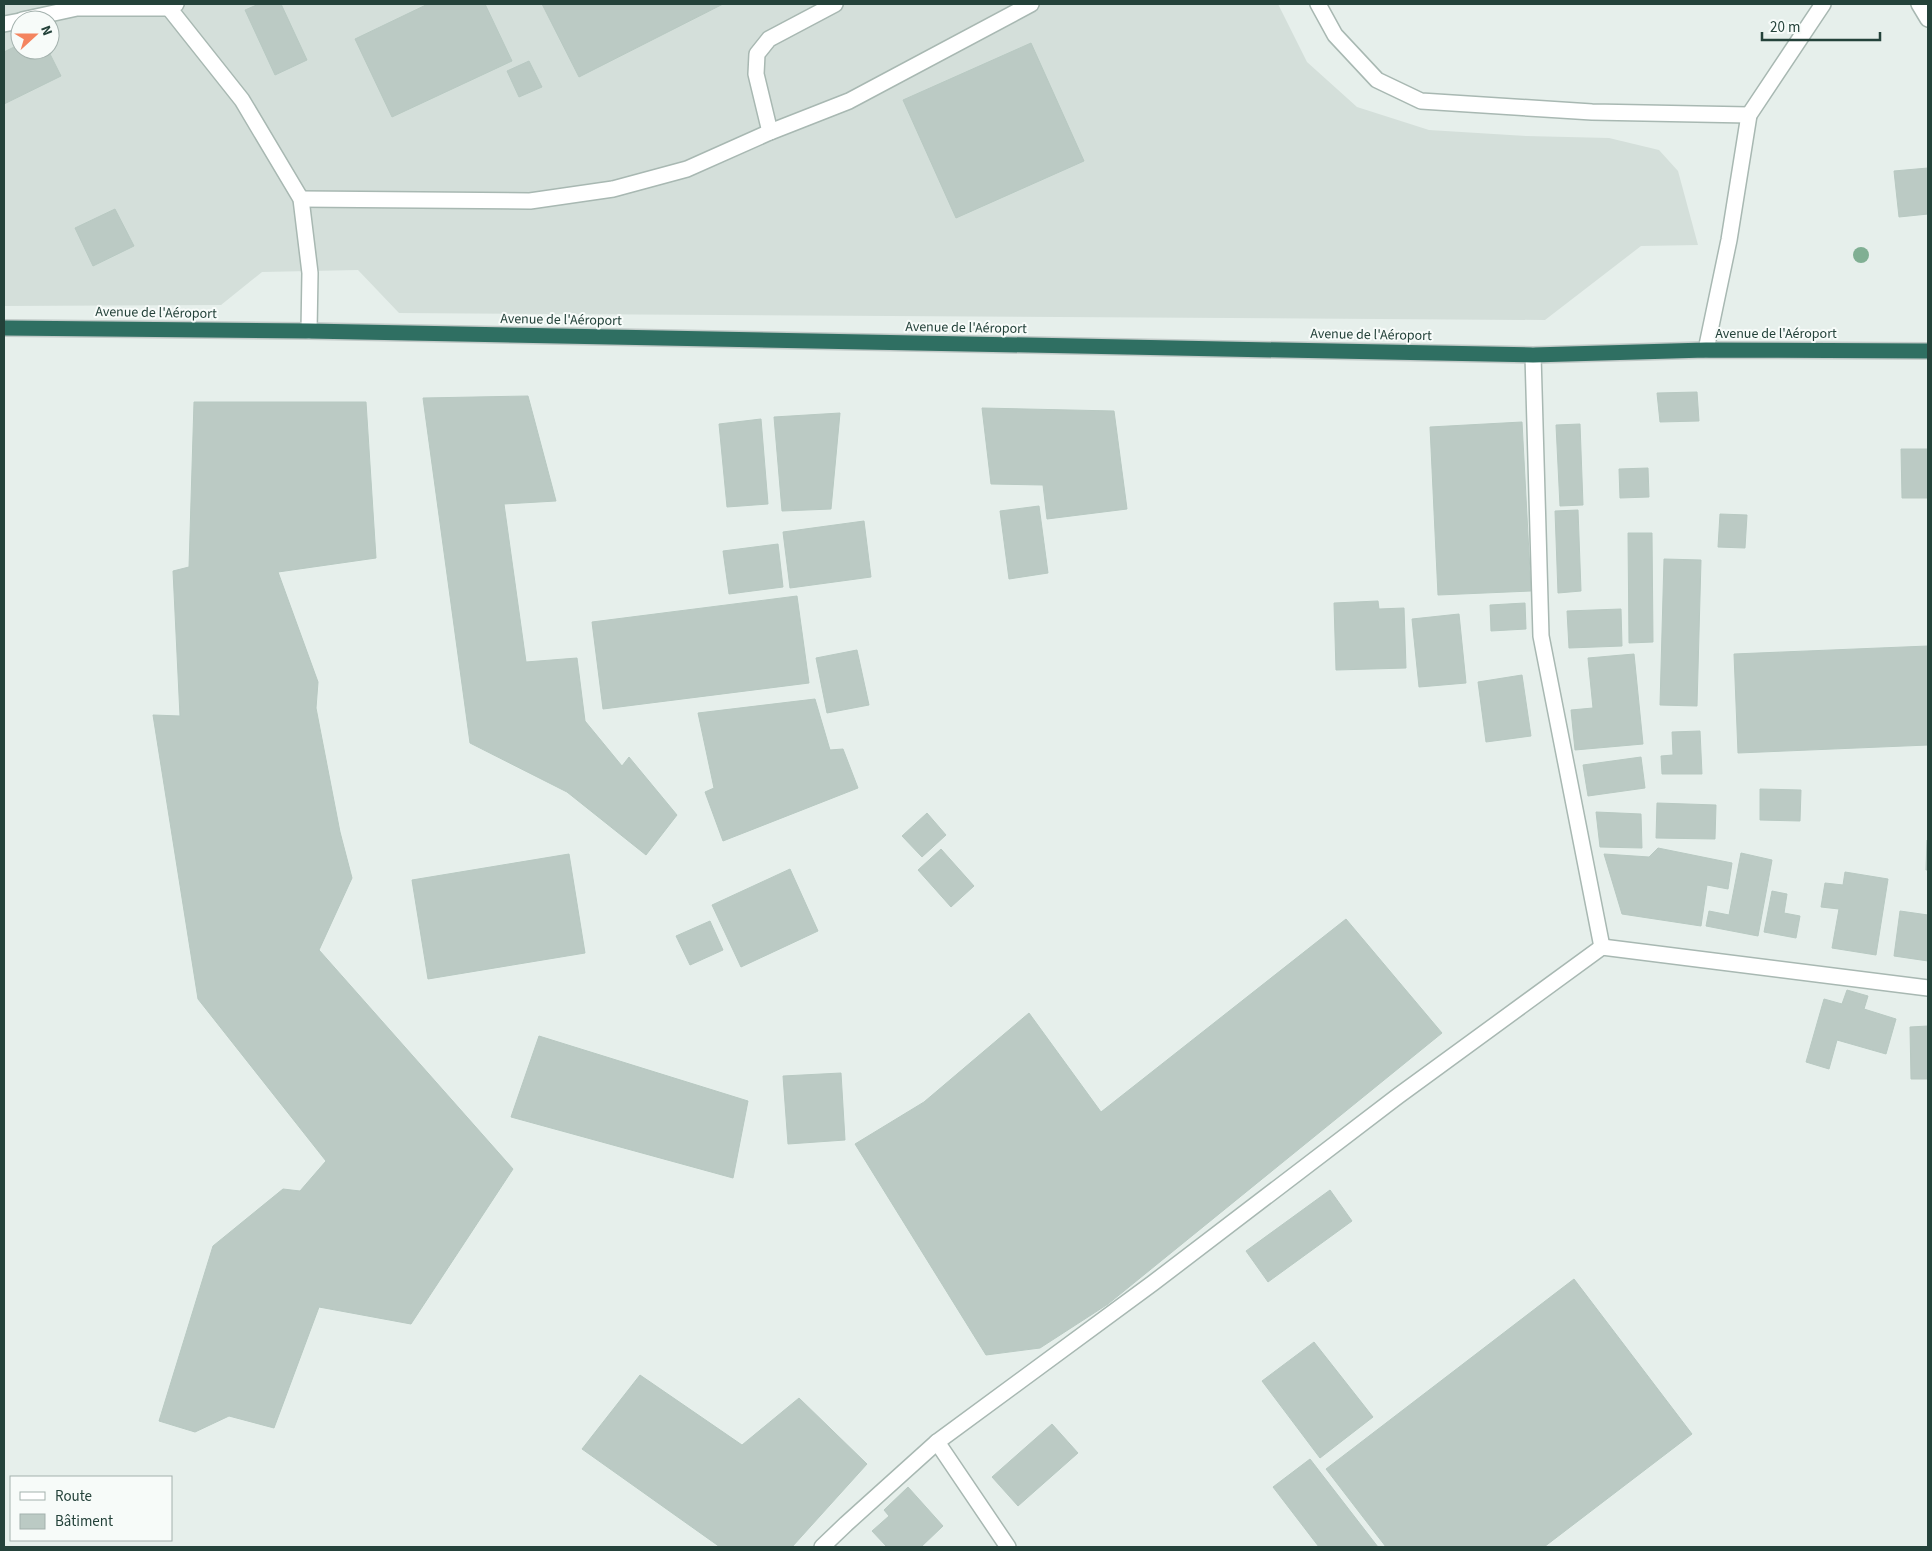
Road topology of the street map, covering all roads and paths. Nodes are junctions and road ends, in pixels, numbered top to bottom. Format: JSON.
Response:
{"nodes":[{"id":1,"x":835,"y":4,"type":"edge"},
{"id":2,"x":1031,"y":4,"type":"edge"},
{"id":3,"x":1318,"y":4,"type":"edge"},
{"id":4,"x":1823,"y":4,"type":"edge"},
{"id":5,"x":1920,"y":4,"type":"edge"},
{"id":6,"x":72,"y":6,"type":"edge"},
{"id":7,"x":173,"y":6,"type":"edge"},
{"id":8,"x":57,"y":10,"type":"edge"},
{"id":9,"x":1928,"y":19,"type":"edge"},
{"id":10,"x":1749,"y":115,"type":"junction"},
{"id":11,"x":770,"y":132,"type":"junction"},
{"id":12,"x":301,"y":199,"type":"junction"},
{"id":13,"x":4,"y":328,"type":"edge"},
{"id":14,"x":309,"y":331,"type":"junction"},
{"id":15,"x":1706,"y":350,"type":"junction"},
{"id":16,"x":1928,"y":351,"type":"edge"},
{"id":17,"x":1533,"y":355,"type":"junction"},
{"id":18,"x":1602,"y":947,"type":"junction"},
{"id":19,"x":1928,"y":988,"type":"edge"},
{"id":20,"x":937,"y":1442,"type":"junction"},
{"id":21,"x":822,"y":1547,"type":"edge"},
{"id":22,"x":1008,"y":1547,"type":"edge"}],
"edges":[{"from":1,"to":11,"type":"street"},
{"from":2,"to":11,"type":"street"},
{"from":3,"to":10,"type":"street"},
{"from":4,"to":10,"type":"street"},
{"from":5,"to":9,"type":"street"},
{"from":6,"to":7,"type":"street"},
{"from":6,"to":8,"type":"street"},
{"from":7,"to":12,"type":"street"},
{"from":10,"to":15,"type":"street"},
{"from":11,"to":12,"type":"street"},
{"from":12,"to":14,"type":"street"},
{"from":13,"to":14,"type":"highway","name":"Avenue de l'Aéroport"},
{"from":14,"to":17,"type":"highway","name":"Avenue de l'Aéroport"},
{"from":15,"to":16,"type":"highway","name":"Avenue de l'Aéroport"},
{"from":15,"to":17,"type":"highway","name":"Avenue de l'Aéroport"},
{"from":17,"to":18,"type":"street"},
{"from":18,"to":19,"type":"street"},
{"from":18,"to":20,"type":"street"},
{"from":20,"to":21,"type":"street"},
{"from":20,"to":22,"type":"street"}]}
